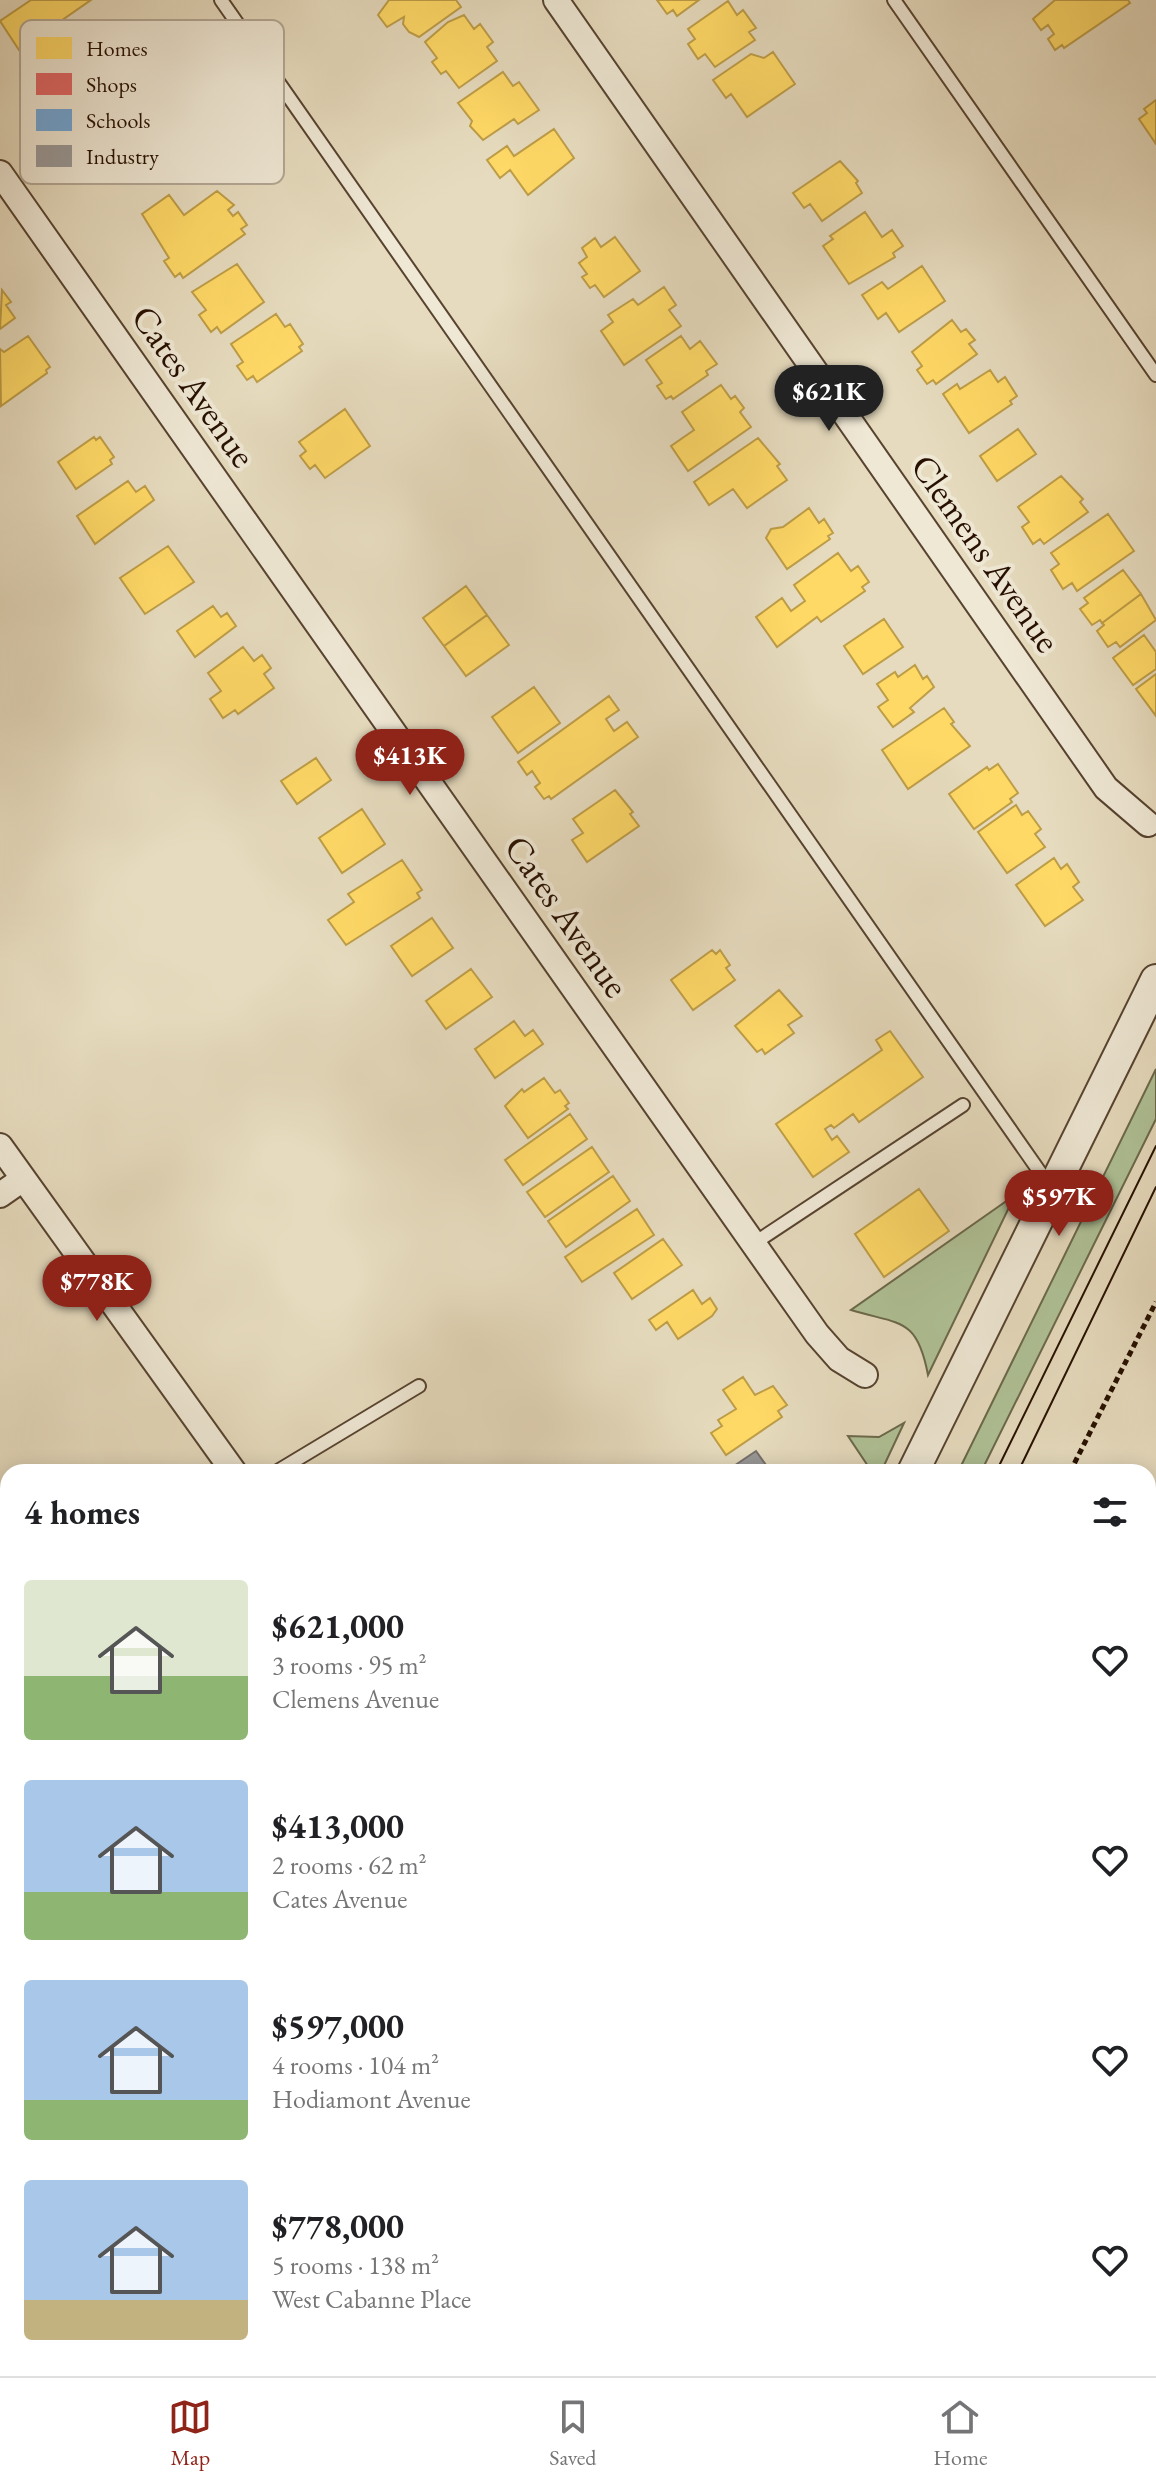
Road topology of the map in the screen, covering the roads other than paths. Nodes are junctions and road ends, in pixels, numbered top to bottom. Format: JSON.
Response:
{"nodes":[{"id":1,"x":221,"y":0,"type":"edge"},
{"id":2,"x":556,"y":0,"type":"edge"},
{"id":3,"x":894,"y":0,"type":"edge"},
{"id":4,"x":235,"y":20,"type":"edge"},
{"id":5,"x":284,"y":90,"type":"edge"},
{"id":6,"x":0,"y":173,"type":"edge"},
{"id":7,"x":1156,"y":375,"type":"edge"},
{"id":8,"x":1148,"y":824,"type":"dead end"},
{"id":9,"x":1156,"y":980,"type":"edge"},
{"id":10,"x":963,"y":1105,"type":"dead end"},
{"id":11,"x":0,"y":1146,"type":"edge"},
{"id":12,"x":23,"y":1179,"type":"junction"},
{"id":13,"x":1052,"y":1190,"type":"junction"},
{"id":14,"x":0,"y":1195,"type":"edge"},
{"id":15,"x":753,"y":1244,"type":"junction"},
{"id":16,"x":865,"y":1375,"type":"dead end"},
{"id":17,"x":419,"y":1386,"type":"dead end"},
{"id":18,"x":228,"y":1464,"type":"edge"},
{"id":19,"x":289,"y":1464,"type":"edge"},
{"id":20,"x":917,"y":1464,"type":"edge"}],
"edges":[{"from":1,"to":4,"type":"lane"},
{"from":2,"to":8,"type":"street","name":"Clemens Avenue"},
{"from":3,"to":7,"type":"lane"},
{"from":5,"to":13,"type":"lane"},
{"from":6,"to":15,"type":"street","name":"Cates Avenue"},
{"from":9,"to":13,"type":"street"},
{"from":10,"to":15,"type":"lane"},
{"from":11,"to":12,"type":"street"},
{"from":12,"to":14,"type":"street"},
{"from":12,"to":18,"type":"street"},
{"from":13,"to":20,"type":"street"},
{"from":15,"to":16,"type":"street","name":"Cates Avenue"},
{"from":17,"to":19,"type":"lane"}]}
